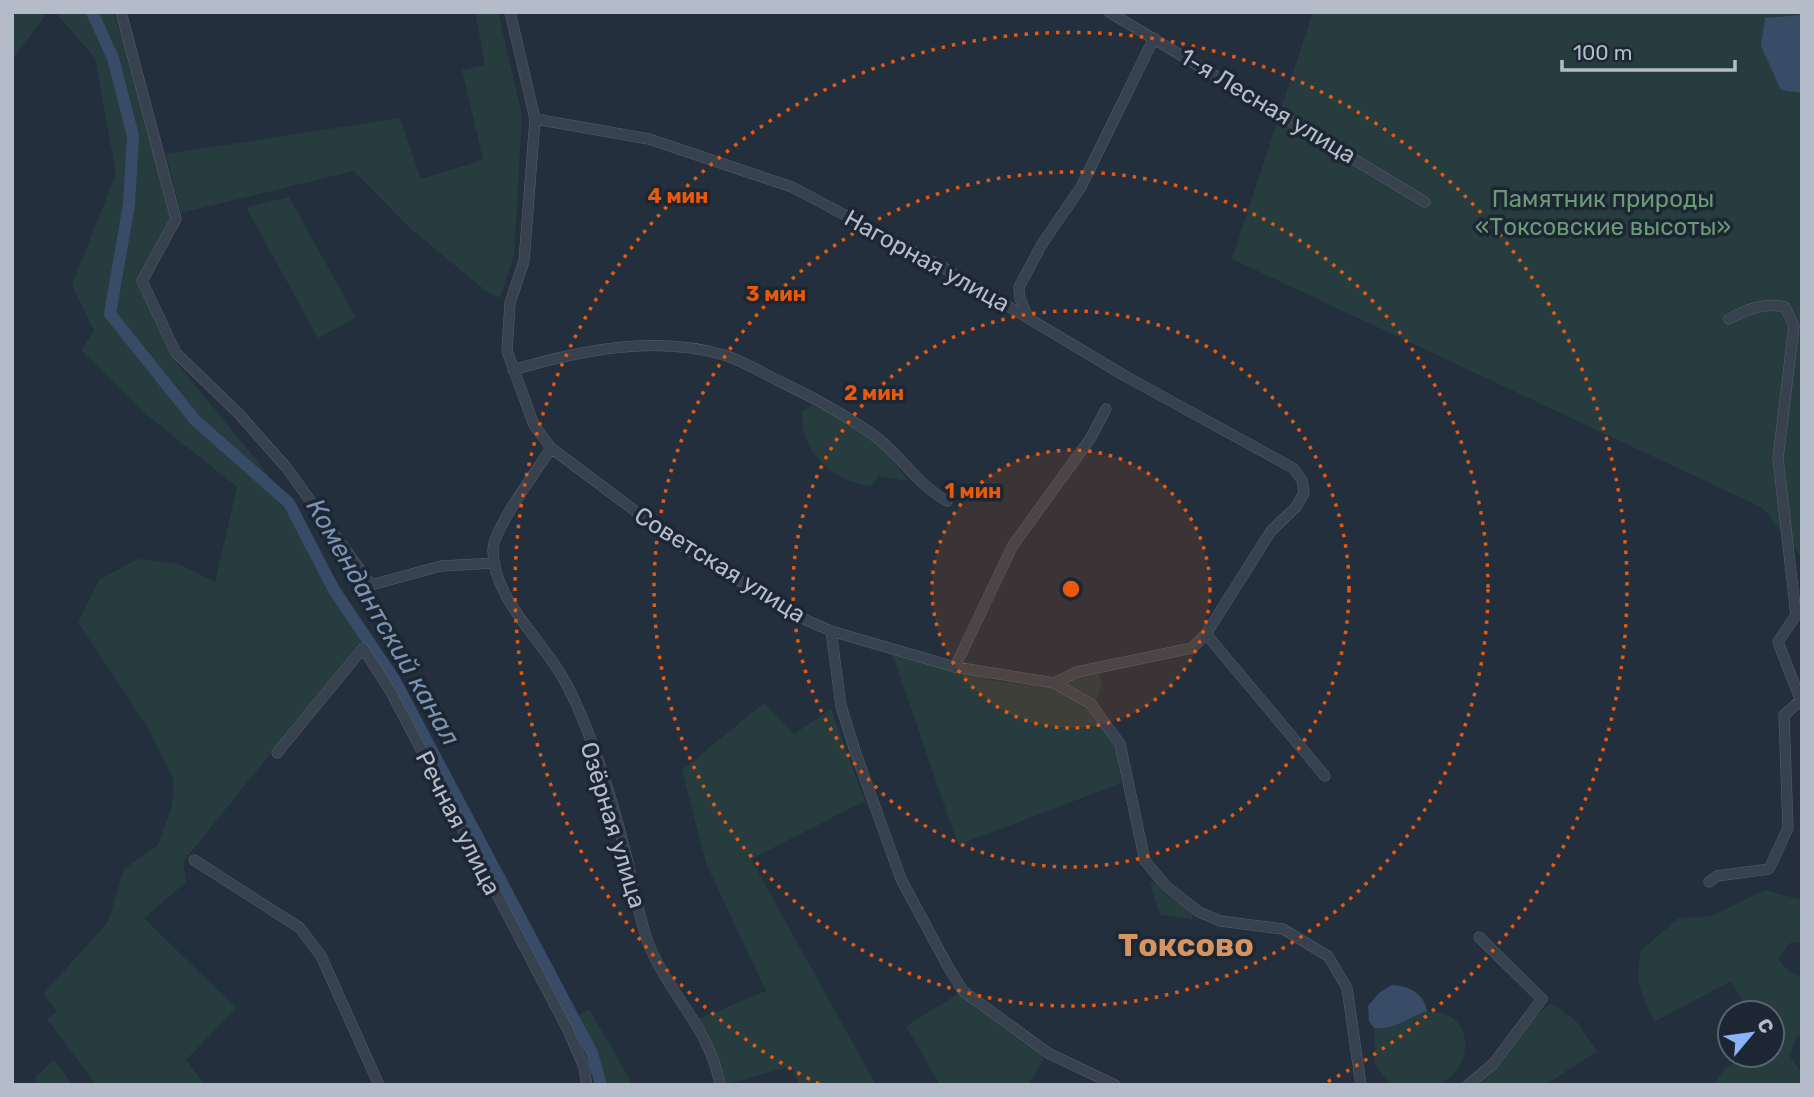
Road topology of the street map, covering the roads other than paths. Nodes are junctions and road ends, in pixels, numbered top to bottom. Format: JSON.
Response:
{"nodes":[{"id":1,"x":121,"y":12,"type":"edge"},
{"id":2,"x":510,"y":12,"type":"edge"},
{"id":3,"x":1109,"y":12,"type":"edge"},
{"id":4,"x":1154,"y":38,"type":"junction"},
{"id":5,"x":535,"y":119,"type":"junction"},
{"id":6,"x":1425,"y":202,"type":"dead end"},
{"id":7,"x":1029,"y":318,"type":"junction"},
{"id":8,"x":1730,"y":319,"type":"dead end"},
{"id":9,"x":513,"y":370,"type":"junction"},
{"id":10,"x":1106,"y":410,"type":"dead end"},
{"id":11,"x":551,"y":448,"type":"junction"},
{"id":12,"x":947,"y":501,"type":"dead end"},
{"id":13,"x":495,"y":563,"type":"junction"},
{"id":14,"x":831,"y":631,"type":"junction"},
{"id":15,"x":1206,"y":635,"type":"junction"},
{"id":16,"x":955,"y":667,"type":"junction"},
{"id":17,"x":1054,"y":683,"type":"junction"},
{"id":18,"x":1800,"y":703,"type":"edge"},
{"id":19,"x":277,"y":753,"type":"dead end"},
{"id":20,"x":1325,"y":776,"type":"dead end"},
{"id":21,"x":194,"y":860,"type":"dead end"},
{"id":22,"x":1709,"y":882,"type":"dead end"},
{"id":23,"x":1479,"y":937,"type":"dead end"},
{"id":24,"x":379,"y":1085,"type":"edge"},
{"id":25,"x":587,"y":1085,"type":"edge"},
{"id":26,"x":720,"y":1085,"type":"edge"},
{"id":27,"x":1115,"y":1085,"type":"edge"},
{"id":28,"x":1361,"y":1085,"type":"edge"},
{"id":29,"x":1468,"y":1085,"type":"edge"}],
"edges":[{"from":1,"to":13,"type":"street"},
{"from":2,"to":5,"type":"street"},
{"from":3,"to":4,"type":"street","name":"1-я Лесная улица"},
{"from":4,"to":6,"type":"street","name":"1-я Лесная улица"},
{"from":4,"to":7,"type":"street"},
{"from":5,"to":7,"type":"street","name":"Нагорная улица"},
{"from":5,"to":9,"type":"street"},
{"from":7,"to":15,"type":"street","name":"Нагорная улица"},
{"from":8,"to":18,"type":"street"},
{"from":9,"to":11,"type":"street"},
{"from":9,"to":12,"type":"street"},
{"from":10,"to":16,"type":"street"},
{"from":11,"to":13,"type":"street"},
{"from":11,"to":14,"type":"street","name":"Советская улица"},
{"from":13,"to":26,"type":"street","name":"Озёрная улица"},
{"from":14,"to":16,"type":"street","name":"Советская улица"},
{"from":14,"to":27,"type":"street"},
{"from":15,"to":17,"type":"street"},
{"from":15,"to":20,"type":"street"},
{"from":16,"to":17,"type":"street","name":"Советская улица"},
{"from":17,"to":28,"type":"street","name":"Советская улица"},
{"from":18,"to":22,"type":"street"},
{"from":19,"to":25,"type":"street","name":"Речная улица"},
{"from":21,"to":24,"type":"street"},
{"from":23,"to":29,"type":"street"}]}
